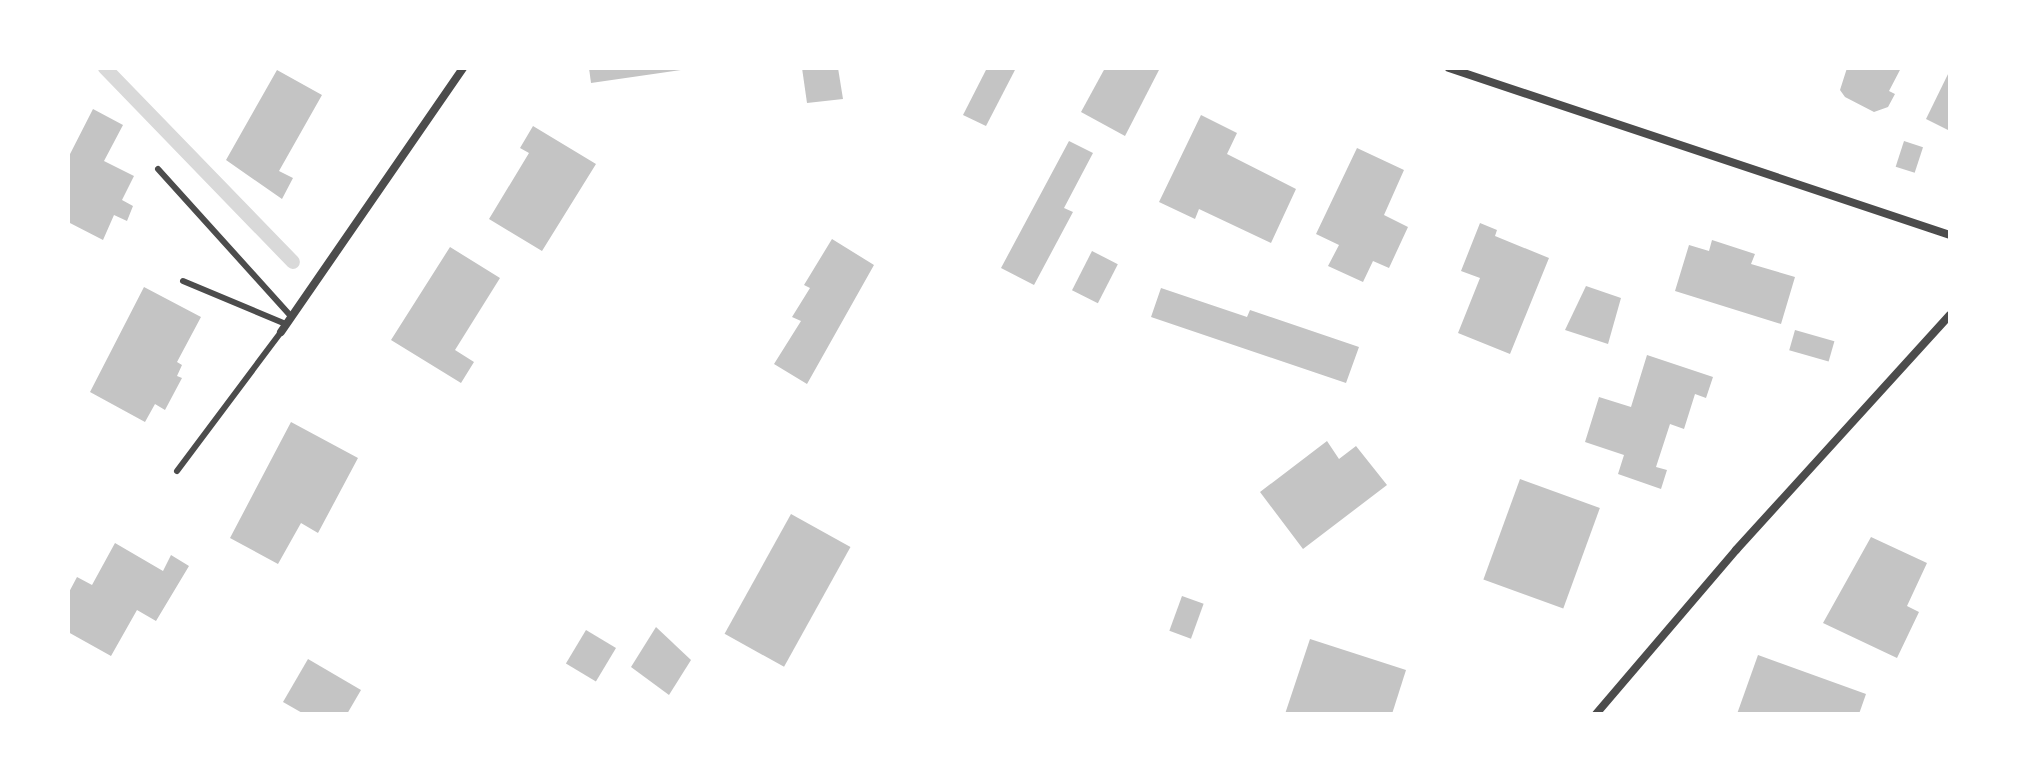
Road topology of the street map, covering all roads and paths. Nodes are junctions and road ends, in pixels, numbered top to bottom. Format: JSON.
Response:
{"nodes":[{"id":1,"x":463,"y":68,"type":"edge"},
{"id":2,"x":1449,"y":68,"type":"edge"},
{"id":3,"x":158,"y":169,"type":"dead end"},
{"id":4,"x":1950,"y":235,"type":"edge"},
{"id":5,"x":183,"y":281,"type":"dead end"},
{"id":6,"x":1950,"y":315,"type":"edge"},
{"id":7,"x":286,"y":324,"type":"junction"},
{"id":8,"x":177,"y":471,"type":"dead end"},
{"id":9,"x":1596,"y":714,"type":"edge"}],
"edges":[{"from":1,"to":7,"type":"street"},
{"from":2,"to":4,"type":"street"},
{"from":3,"to":7,"type":"lane"},
{"from":5,"to":7,"type":"lane"},
{"from":6,"to":9,"type":"street"},
{"from":7,"to":8,"type":"lane"}]}
